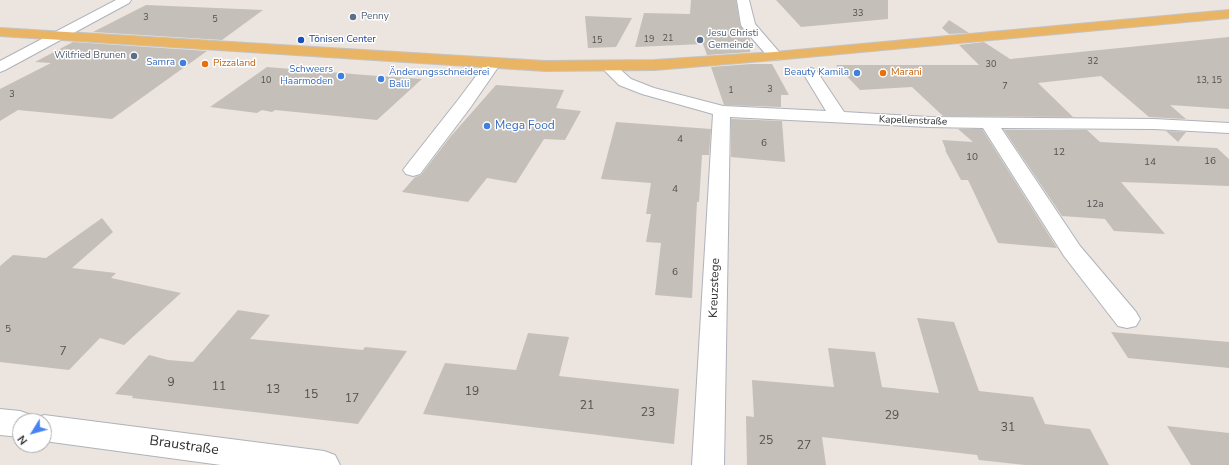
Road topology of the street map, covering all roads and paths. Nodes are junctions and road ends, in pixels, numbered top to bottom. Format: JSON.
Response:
{"nodes":[{"id":1,"x":125,"y":0,"type":"edge"},
{"id":2,"x":743,"y":0,"type":"edge"},
{"id":3,"x":1229,"y":14,"type":"edge"},
{"id":4,"x":0,"y":32,"type":"edge"},
{"id":5,"x":58,"y":35,"type":"junction"},
{"id":6,"x":774,"y":56,"type":"junction"},
{"id":7,"x":493,"y":63,"type":"junction"},
{"id":8,"x":608,"y":66,"type":"junction"},
{"id":9,"x":0,"y":67,"type":"edge"},
{"id":10,"x":811,"y":73,"type":"dead end"},
{"id":11,"x":722,"y":112,"type":"junction"},
{"id":12,"x":838,"y":117,"type":"junction"},
{"id":13,"x":989,"y":123,"type":"junction"},
{"id":14,"x":1229,"y":128,"type":"edge"},
{"id":15,"x":413,"y":170,"type":"dead end"},
{"id":16,"x":1127,"y":319,"type":"dead end"},
{"id":17,"x":0,"y":422,"type":"edge"},
{"id":18,"x":12,"y":423,"type":"edge"},
{"id":19,"x":52,"y":429,"type":"edge"},
{"id":20,"x":324,"y":465,"type":"edge"},
{"id":21,"x":708,"y":465,"type":"edge"}],
"edges":[{"from":1,"to":5,"type":"street"},
{"from":2,"to":6,"type":"street"},
{"from":3,"to":6,"type":"main road"},
{"from":4,"to":5,"type":"main road"},
{"from":5,"to":7,"type":"main road"},
{"from":5,"to":9,"type":"street"},
{"from":6,"to":8,"type":"main road"},
{"from":7,"to":8,"type":"main road"},
{"from":7,"to":15,"type":"street"},
{"from":8,"to":11,"type":"street","name":"Kapellenstraße"},
{"from":10,"to":12,"type":"street"},
{"from":11,"to":12,"type":"street","name":"Kapellenstraße"},
{"from":11,"to":21,"type":"street","name":"Kreuzstege"},
{"from":12,"to":13,"type":"street","name":"Kapellenstraße"},
{"from":13,"to":14,"type":"street","name":"Kapellenstraße"},
{"from":13,"to":16,"type":"street"},
{"from":17,"to":18,"type":"street"},
{"from":19,"to":20,"type":"street","name":"Braustraße"}]}
